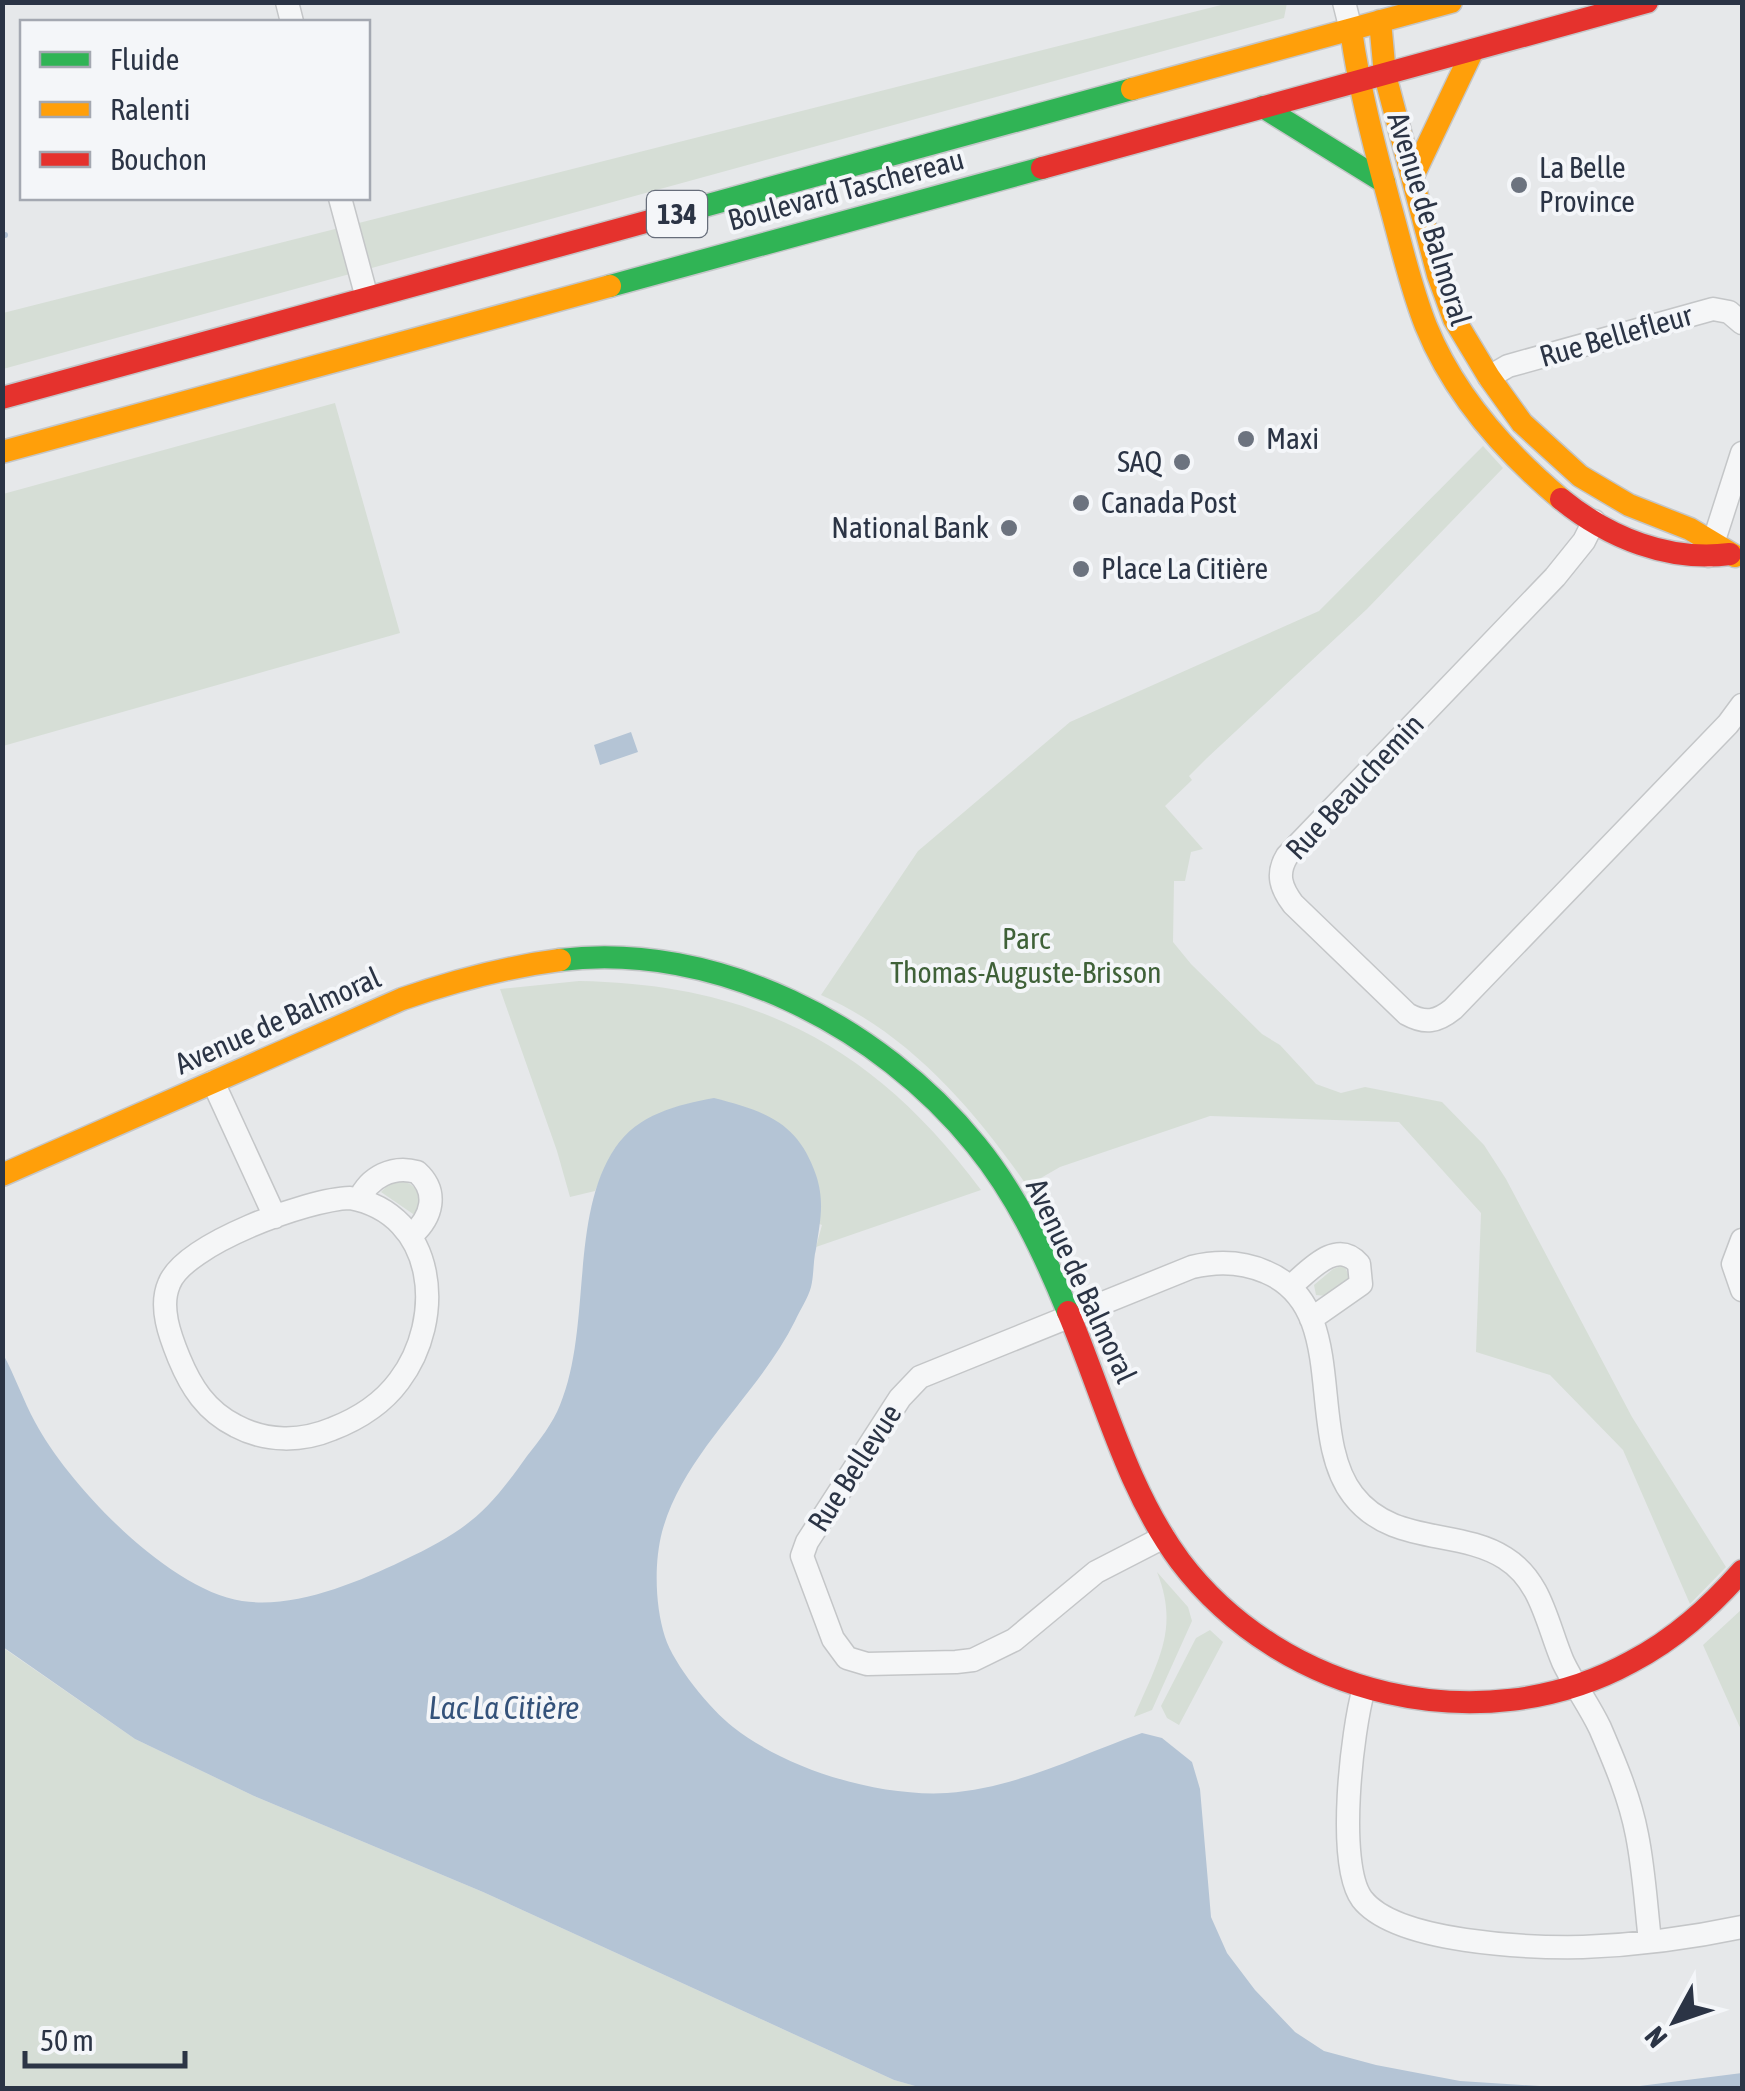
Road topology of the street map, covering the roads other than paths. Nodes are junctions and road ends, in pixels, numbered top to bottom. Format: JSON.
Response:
{"nodes":[{"id":1,"x":1344,"y":2,"type":"edge"},
{"id":2,"x":1451,"y":2,"type":"edge"},
{"id":3,"x":1647,"y":2,"type":"edge"},
{"id":4,"x":1377,"y":12,"type":"edge"},
{"id":5,"x":1351,"y":30,"type":"junction"},
{"id":6,"x":1472,"y":50,"type":"junction"},
{"id":7,"x":1385,"y":74,"type":"junction"},
{"id":8,"x":1357,"y":81,"type":"junction"},
{"id":9,"x":1263,"y":107,"type":"junction"},
{"id":10,"x":1413,"y":176,"type":"junction"},
{"id":11,"x":1384,"y":182,"type":"junction"},
{"id":12,"x":341,"y":200,"type":"edge"},
{"id":13,"x":367,"y":298,"type":"junction"},
{"id":14,"x":1742,"y":323,"type":"edge"},
{"id":15,"x":1489,"y":377,"type":"junction"},
{"id":16,"x":2,"y":398,"type":"edge"},
{"id":17,"x":2,"y":452,"type":"edge"},
{"id":18,"x":1742,"y":453,"type":"edge"},
{"id":19,"x":1594,"y":521,"type":"junction"},
{"id":20,"x":1724,"y":553,"type":"edge"},
{"id":21,"x":1738,"y":721,"type":"edge"},
{"id":22,"x":213,"y":1082,"type":"junction"},
{"id":23,"x":2,"y":1175,"type":"edge"},
{"id":24,"x":360,"y":1200,"type":"junction"},
{"id":25,"x":275,"y":1216,"type":"junction"},
{"id":26,"x":412,"y":1235,"type":"junction"},
{"id":27,"x":1742,"y":1240,"type":"edge"},
{"id":28,"x":1290,"y":1287,"type":"junction"},
{"id":29,"x":1742,"y":1290,"type":"edge"},
{"id":30,"x":1068,"y":1317,"type":"junction"},
{"id":31,"x":1311,"y":1319,"type":"junction"},
{"id":32,"x":1164,"y":1538,"type":"junction"},
{"id":33,"x":1742,"y":1571,"type":"edge"},
{"id":34,"x":1576,"y":1686,"type":"junction"},
{"id":35,"x":1364,"y":1688,"type":"junction"},
{"id":36,"x":1742,"y":1927,"type":"edge"},
{"id":37,"x":1650,"y":1941,"type":"junction"}],
"edges":[{"from":1,"to":5,"type":"street"},
{"from":2,"to":4,"type":"street","name":"Boulevard Taschereau","number":"134"},
{"from":3,"to":6,"type":"street","name":"Boulevard Taschereau","number":"134"},
{"from":4,"to":5,"type":"street","name":"Boulevard Taschereau","number":"134"},
{"from":4,"to":7,"type":"street","name":"Avenue de Balmoral"},
{"from":5,"to":8,"type":"street","name":"Avenue de Balmoral"},
{"from":5,"to":13,"type":"street","name":"Boulevard Taschereau","number":"134"},
{"from":6,"to":7,"type":"street","name":"Boulevard Taschereau","number":"134"},
{"from":6,"to":10,"type":"street"},
{"from":7,"to":8,"type":"street","name":"Boulevard Taschereau","number":"134"},
{"from":7,"to":10,"type":"street","name":"Avenue de Balmoral"},
{"from":8,"to":9,"type":"street","name":"Boulevard Taschereau","number":"134"},
{"from":8,"to":11,"type":"street","name":"Avenue de Balmoral"},
{"from":9,"to":11,"type":"street"},
{"from":9,"to":17,"type":"street","name":"Boulevard Taschereau","number":"134"},
{"from":10,"to":15,"type":"street","name":"Avenue de Balmoral"},
{"from":11,"to":19,"type":"street","name":"Avenue de Balmoral"},
{"from":12,"to":13,"type":"street"},
{"from":13,"to":16,"type":"street","name":"Boulevard Taschereau","number":"134"},
{"from":14,"to":15,"type":"street","name":"Rue Bellefleur"},
{"from":15,"to":20,"type":"street","name":"Avenue de Balmoral"},
{"from":18,"to":20,"type":"street"},
{"from":19,"to":20,"type":"street","name":"Avenue de Balmoral"},
{"from":19,"to":21,"type":"street","name":"Rue Beauchemin"},
{"from":22,"to":23,"type":"street","name":"Avenue de Balmoral"},
{"from":22,"to":25,"type":"street"},
{"from":22,"to":30,"type":"street","name":"Avenue de Balmoral"},
{"from":24,"to":25,"type":"street"},
{"from":24,"to":26,"type":"street"},
{"from":24,"to":26,"type":"street"},
{"from":25,"to":26,"type":"street"},
{"from":27,"to":29,"type":"street"},
{"from":28,"to":30,"type":"street"},
{"from":28,"to":31,"type":"street"},
{"from":28,"to":31,"type":"street"},
{"from":30,"to":32,"type":"street","name":"Avenue de Balmoral"},
{"from":30,"to":32,"type":"street","name":"Rue Bellevue"},
{"from":31,"to":34,"type":"street"},
{"from":32,"to":35,"type":"street","name":"Avenue de Balmoral"},
{"from":33,"to":34,"type":"street","name":"Avenue de Balmoral"},
{"from":34,"to":35,"type":"street","name":"Avenue de Balmoral"},
{"from":34,"to":37,"type":"street"},
{"from":35,"to":37,"type":"street"},
{"from":36,"to":37,"type":"street"}]}
